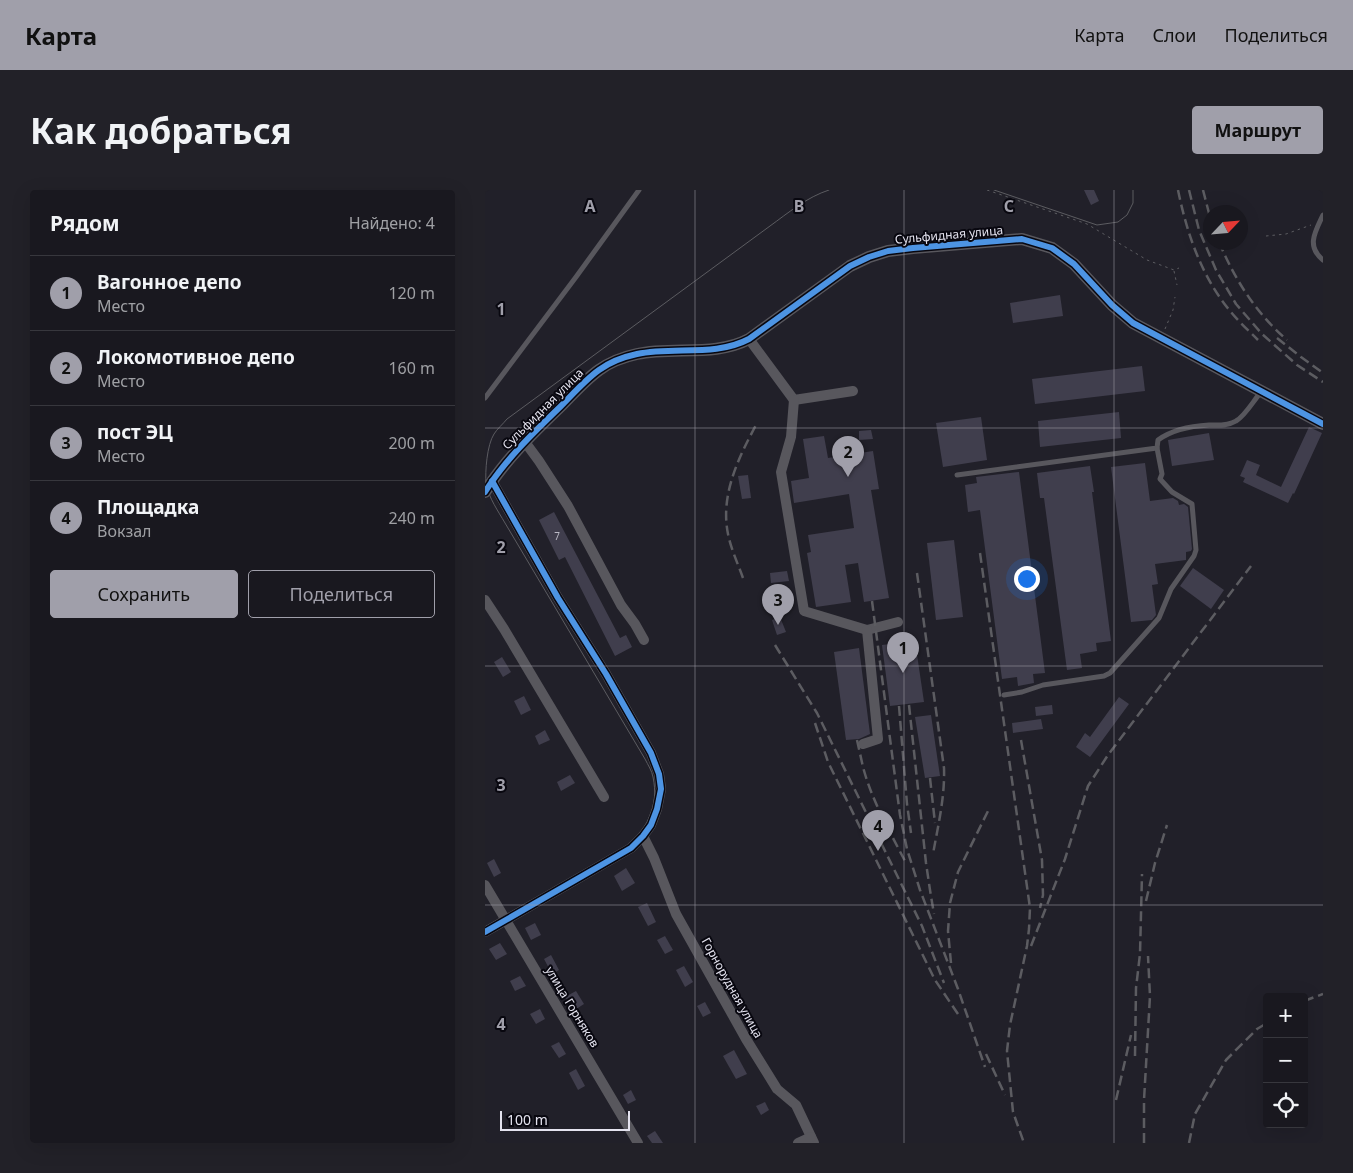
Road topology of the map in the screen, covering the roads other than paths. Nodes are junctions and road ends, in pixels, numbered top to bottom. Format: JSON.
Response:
{"nodes":[{"id":1,"x":639,"y":190,"type":"edge"},
{"id":2,"x":1323,"y":214,"type":"edge"},
{"id":3,"x":1323,"y":260,"type":"edge"},
{"id":4,"x":749,"y":339,"type":"junction"},
{"id":5,"x":853,"y":391,"type":"dead end"},
{"id":6,"x":1261,"y":391,"type":"junction"},
{"id":7,"x":485,"y":398,"type":"edge"},
{"id":8,"x":794,"y":400,"type":"junction"},
{"id":9,"x":1323,"y":424,"type":"edge"},
{"id":10,"x":525,"y":442,"type":"junction"},
{"id":11,"x":1157,"y":448,"type":"junction"},
{"id":12,"x":957,"y":475,"type":"dead end"},
{"id":13,"x":489,"y":487,"type":"edge"},
{"id":14,"x":485,"y":600,"type":"edge"},
{"id":15,"x":898,"y":622,"type":"dead end"},
{"id":16,"x":867,"y":630,"type":"junction"},
{"id":17,"x":644,"y":640,"type":"dead end"},
{"id":18,"x":1004,"y":695,"type":"dead end"},
{"id":19,"x":863,"y":744,"type":"dead end"},
{"id":20,"x":604,"y":797,"type":"dead end"},
{"id":21,"x":643,"y":836,"type":"junction"},
{"id":22,"x":485,"y":885,"type":"edge"},
{"id":23,"x":506,"y":920,"type":"junction"},
{"id":24,"x":485,"y":932,"type":"edge"},
{"id":25,"x":813,"y":1140,"type":"edge"},
{"id":26,"x":638,"y":1143,"type":"edge"},
{"id":27,"x":798,"y":1143,"type":"edge"}],
"edges":[{"from":1,"to":7,"type":"lane"},
{"from":2,"to":3,"type":"lane"},
{"from":4,"to":6,"type":"street","name":"Сульфидная улица"},
{"from":4,"to":8,"type":"street"},
{"from":4,"to":10,"type":"street","name":"Сульфидная улица"},
{"from":5,"to":8,"type":"street"},
{"from":6,"to":9,"type":"street","name":"Сульфидная улица"},
{"from":6,"to":11,"type":"lane"},
{"from":8,"to":16,"type":"street"},
{"from":10,"to":13,"type":"street","name":"Сульфидная улица"},
{"from":10,"to":17,"type":"street"},
{"from":11,"to":12,"type":"lane"},
{"from":11,"to":18,"type":"lane"},
{"from":13,"to":21,"type":"street"},
{"from":14,"to":20,"type":"street"},
{"from":15,"to":16,"type":"street"},
{"from":16,"to":19,"type":"street"},
{"from":21,"to":23,"type":"street"},
{"from":21,"to":25,"type":"street","name":"Горнорудная улица"},
{"from":22,"to":23,"type":"street","name":"улица Горняков"},
{"from":23,"to":24,"type":"street"},
{"from":23,"to":26,"type":"street","name":"улица Горняков"},
{"from":25,"to":27,"type":"street"}]}
